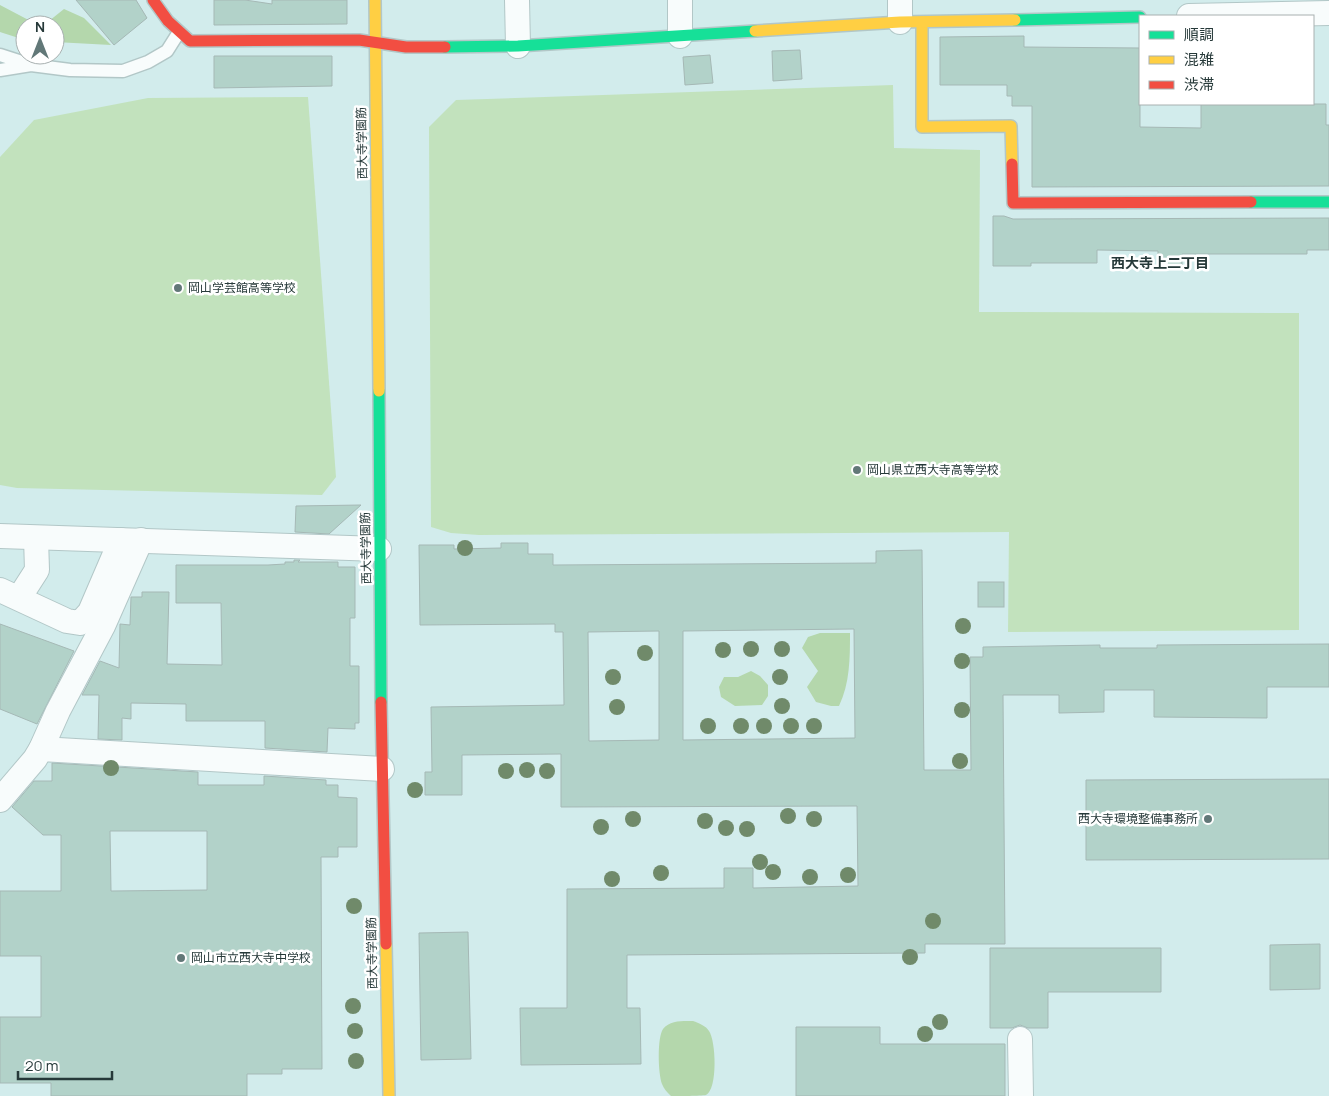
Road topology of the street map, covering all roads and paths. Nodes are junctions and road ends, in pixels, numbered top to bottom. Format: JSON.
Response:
{"nodes":[{"id":1,"x":152,"y":0,"type":"edge"},
{"id":2,"x":375,"y":0,"type":"edge"},
{"id":3,"x":518,"y":0,"type":"edge"},
{"id":4,"x":680,"y":0,"type":"edge"},
{"id":5,"x":1329,"y":13,"type":"edge"},
{"id":6,"x":908,"y":15,"type":"edge"},
{"id":7,"x":1236,"y":15,"type":"edge"},
{"id":8,"x":1139,"y":17,"type":"edge"},
{"id":9,"x":180,"y":32,"type":"junction"},
{"id":10,"x":680,"y":36,"type":"junction"},
{"id":11,"x":374,"y":42,"type":"junction"},
{"id":12,"x":518,"y":46,"type":"junction"},
{"id":13,"x":0,"y":55,"type":"edge"},
{"id":14,"x":15,"y":60,"type":"edge"},
{"id":15,"x":31,"y":65,"type":"joint"},
{"id":16,"x":0,"y":70,"type":"edge"},
{"id":17,"x":1329,"y":202,"type":"edge"},
{"id":18,"x":0,"y":536,"type":"edge"},
{"id":19,"x":36,"y":538,"type":"junction"},
{"id":20,"x":131,"y":540,"type":"junction"},
{"id":21,"x":379,"y":549,"type":"junction"},
{"id":22,"x":9,"y":594,"type":"edge"},
{"id":23,"x":41,"y":749,"type":"junction"},
{"id":24,"x":382,"y":769,"type":"junction"},
{"id":25,"x":0,"y":800,"type":"edge"},
{"id":26,"x":1020,"y":1039,"type":"dead end"},
{"id":27,"x":389,"y":1096,"type":"edge"},
{"id":28,"x":1021,"y":1096,"type":"edge"}],
"edges":[{"from":1,"to":9,"type":"street"},
{"from":2,"to":11,"type":"street","name":"西大寺学園筋"},
{"from":3,"to":12,"type":"street"},
{"from":4,"to":10,"type":"street"},
{"from":5,"to":7,"type":"street"},
{"from":6,"to":8,"type":"street"},
{"from":6,"to":10,"type":"street"},
{"from":6,"to":17,"type":"street"},
{"from":9,"to":11,"type":"street"},
{"from":9,"to":15,"type":"lane"},
{"from":10,"to":12,"type":"street"},
{"from":11,"to":12,"type":"street"},
{"from":11,"to":21,"type":"street","name":"西大寺学園筋"},
{"from":13,"to":14,"type":"lane"},
{"from":15,"to":16,"type":"lane"},
{"from":18,"to":19,"type":"street"},
{"from":19,"to":20,"type":"street"},
{"from":19,"to":22,"type":"street"},
{"from":20,"to":21,"type":"street"},
{"from":20,"to":22,"type":"street"},
{"from":20,"to":23,"type":"street"},
{"from":21,"to":24,"type":"street","name":"西大寺学園筋"},
{"from":23,"to":24,"type":"street"},
{"from":23,"to":25,"type":"street"},
{"from":24,"to":27,"type":"street","name":"西大寺学園筋"},
{"from":26,"to":28,"type":"street"}]}
